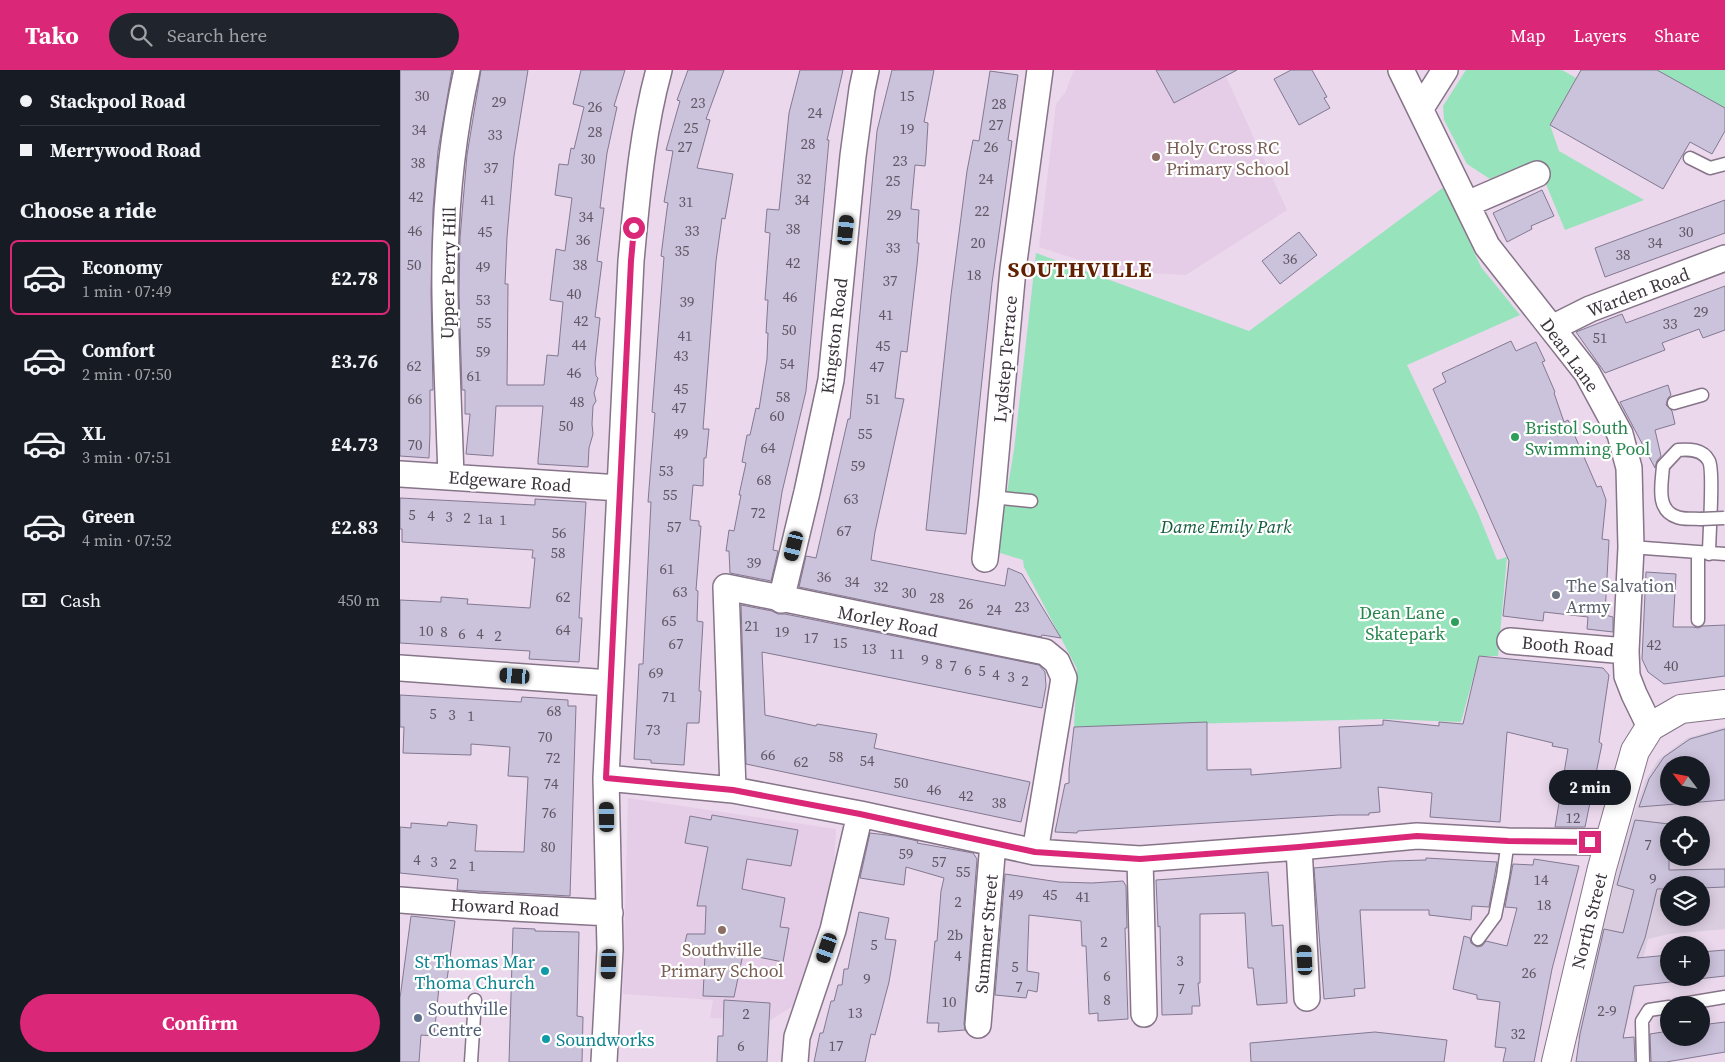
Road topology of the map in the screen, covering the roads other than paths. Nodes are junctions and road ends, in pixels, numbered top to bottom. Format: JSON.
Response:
{"nodes":[{"id":1,"x":467,"y":70,"type":"edge"},
{"id":2,"x":659,"y":70,"type":"edge"},
{"id":3,"x":866,"y":70,"type":"edge"},
{"id":4,"x":1040,"y":70,"type":"edge"},
{"id":5,"x":1401,"y":70,"type":"edge"},
{"id":6,"x":1445,"y":70,"type":"edge"},
{"id":7,"x":1421,"y":108,"type":"junction"},
{"id":8,"x":1690,"y":158,"type":"dead end"},
{"id":9,"x":1725,"y":164,"type":"edge"},
{"id":10,"x":1537,"y":174,"type":"dead end"},
{"id":11,"x":1467,"y":204,"type":"junction"},
{"id":12,"x":1725,"y":258,"type":"edge"},
{"id":13,"x":1552,"y":328,"type":"junction"},
{"id":14,"x":1702,"y":395,"type":"dead end"},
{"id":15,"x":1674,"y":403,"type":"dead end"},
{"id":16,"x":400,"y":474,"type":"edge"},
{"id":17,"x":451,"y":477,"type":"junction"},
{"id":18,"x":620,"y":488,"type":"junction"},
{"id":19,"x":992,"y":497,"type":"junction"},
{"id":20,"x":1031,"y":501,"type":"dead end"},
{"id":21,"x":1724,"y":518,"type":"edge"},
{"id":22,"x":1631,"y":547,"type":"junction"},
{"id":23,"x":1704,"y":553,"type":"junction"},
{"id":24,"x":1725,"y":554,"type":"edge"},
{"id":25,"x":985,"y":559,"type":"dead end"},
{"id":26,"x":781,"y":600,"type":"junction"},
{"id":27,"x":1698,"y":620,"type":"dead end"},
{"id":28,"x":1510,"y":641,"type":"dead end"},
{"id":29,"x":1626,"y":651,"type":"junction"},
{"id":30,"x":400,"y":668,"type":"edge"},
{"id":31,"x":610,"y":684,"type":"junction"},
{"id":32,"x":1725,"y":704,"type":"edge"},
{"id":33,"x":1650,"y":727,"type":"junction"},
{"id":34,"x":606,"y":778,"type":"junction"},
{"id":35,"x":733,"y":790,"type":"junction"},
{"id":36,"x":860,"y":814,"type":"junction"},
{"id":37,"x":1508,"y":841,"type":"junction"},
{"id":38,"x":993,"y":842,"type":"junction"},
{"id":39,"x":1609,"y":842,"type":"junction"},
{"id":40,"x":1299,"y":847,"type":"junction"},
{"id":41,"x":1035,"y":852,"type":"junction"},
{"id":42,"x":1140,"y":859,"type":"junction"},
{"id":43,"x":400,"y":900,"type":"edge"},
{"id":44,"x":610,"y":913,"type":"junction"},
{"id":45,"x":1478,"y":939,"type":"dead end"},
{"id":46,"x":1725,"y":996,"type":"edge"},
{"id":47,"x":1307,"y":998,"type":"dead end"},
{"id":48,"x":1710,"y":999,"type":"edge"},
{"id":49,"x":475,"y":1000,"type":"dead end"},
{"id":50,"x":1660,"y":1008,"type":"edge"},
{"id":51,"x":1144,"y":1014,"type":"dead end"},
{"id":52,"x":978,"y":1025,"type":"dead end"},
{"id":53,"x":471,"y":1062,"type":"edge"},
{"id":54,"x":604,"y":1062,"type":"edge"},
{"id":55,"x":795,"y":1062,"type":"edge"},
{"id":56,"x":1556,"y":1062,"type":"edge"},
{"id":57,"x":1643,"y":1062,"type":"edge"}],
"edges":[{"from":1,"to":17,"type":"street","name":"Upper Perry Hill"},
{"from":2,"to":18,"type":"street"},
{"from":3,"to":26,"type":"street","name":"Kingston Road"},
{"from":4,"to":19,"type":"street","name":"Lydstep Terrace"},
{"from":5,"to":7,"type":"street","name":"Dean Lane"},
{"from":6,"to":7,"type":"street"},
{"from":7,"to":11,"type":"street","name":"Dean Lane"},
{"from":8,"to":9,"type":"lane"},
{"from":10,"to":11,"type":"street"},
{"from":11,"to":13,"type":"street","name":"Dean Lane"},
{"from":12,"to":13,"type":"street","name":"Warden Road"},
{"from":13,"to":22,"type":"street","name":"Dean Lane"},
{"from":14,"to":15,"type":"lane"},
{"from":16,"to":17,"type":"street","name":"Edgeware Road"},
{"from":17,"to":18,"type":"street","name":"Edgeware Road"},
{"from":18,"to":31,"type":"street"},
{"from":19,"to":20,"type":"lane"},
{"from":19,"to":25,"type":"street","name":"Lydstep Terrace"},
{"from":21,"to":23,"type":"lane","bridge":true},
{"from":22,"to":23,"type":"lane"},
{"from":22,"to":29,"type":"street","name":"Dean Lane"},
{"from":23,"to":24,"type":"lane"},
{"from":23,"to":27,"type":"lane"},
{"from":26,"to":35,"type":"street","name":"Morley Road"},
{"from":26,"to":41,"type":"street","name":"Morley Road"},
{"from":28,"to":29,"type":"street","name":"Booth Road"},
{"from":29,"to":33,"type":"street","name":"Dean Lane"},
{"from":30,"to":31,"type":"street"},
{"from":31,"to":34,"type":"street"},
{"from":32,"to":33,"type":"main road"},
{"from":33,"to":39,"type":"main road","name":"North Street"},
{"from":34,"to":35,"type":"street"},
{"from":34,"to":44,"type":"street"},
{"from":35,"to":36,"type":"street"},
{"from":36,"to":38,"type":"street"},
{"from":36,"to":55,"type":"street"},
{"from":37,"to":39,"type":"street"},
{"from":37,"to":40,"type":"street"},
{"from":37,"to":45,"type":"lane"},
{"from":38,"to":41,"type":"street"},
{"from":38,"to":52,"type":"street","name":"Summer Street"},
{"from":39,"to":56,"type":"main road","name":"North Street"},
{"from":40,"to":42,"type":"street"},
{"from":40,"to":47,"type":"street"},
{"from":41,"to":42,"type":"street"},
{"from":42,"to":51,"type":"street"},
{"from":43,"to":44,"type":"street","name":"Howard Road"},
{"from":44,"to":54,"type":"street"},
{"from":46,"to":48,"type":"lane"},
{"from":49,"to":53,"type":"lane"},
{"from":50,"to":57,"type":"lane"}]}
